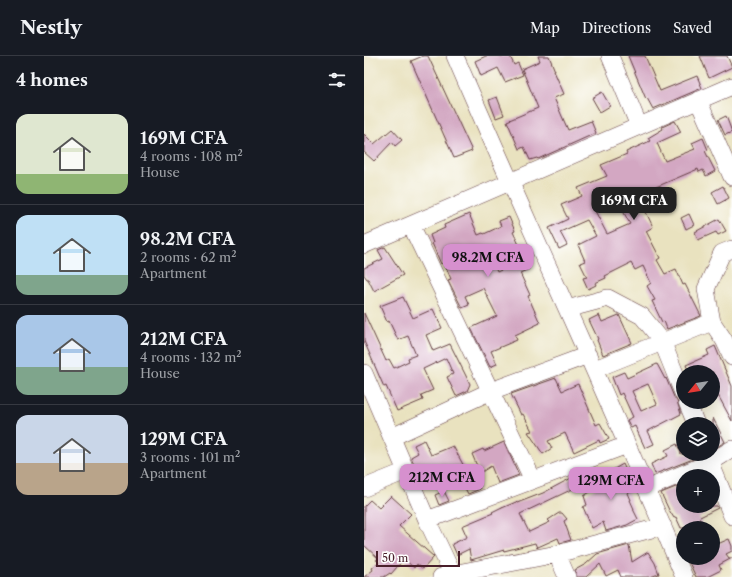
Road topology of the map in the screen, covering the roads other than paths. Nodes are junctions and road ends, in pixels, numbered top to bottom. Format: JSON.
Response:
{"nodes":[{"id":1,"x":455,"y":56,"type":"edge"},
{"id":2,"x":610,"y":56,"type":"edge"},
{"id":3,"x":732,"y":86,"type":"edge"},
{"id":4,"x":698,"y":100,"type":"junction"},
{"id":5,"x":638,"y":126,"type":"junction"},
{"id":6,"x":732,"y":177,"type":"edge"},
{"id":7,"x":510,"y":182,"type":"junction"},
{"id":8,"x":411,"y":225,"type":"junction"},
{"id":9,"x":364,"y":245,"type":"edge"},
{"id":10,"x":732,"y":249,"type":"edge"},
{"id":11,"x":567,"y":309,"type":"junction"},
{"id":12,"x":712,"y":322,"type":"junction"},
{"id":13,"x":662,"y":341,"type":"junction"},
{"id":14,"x":732,"y":357,"type":"edge"},
{"id":15,"x":591,"y":362,"type":"junction"},
{"id":16,"x":364,"y":372,"type":"edge"},
{"id":17,"x":676,"y":375,"type":"edge"},
{"id":18,"x":491,"y":391,"type":"junction"},
{"id":19,"x":392,"y":437,"type":"junction"},
{"id":20,"x":627,"y":445,"type":"junction"},
{"id":21,"x":732,"y":449,"type":"edge"},
{"id":22,"x":720,"y":454,"type":"edge"},
{"id":23,"x":703,"y":461,"type":"edge"},
{"id":24,"x":710,"y":461,"type":"edge"},
{"id":25,"x":406,"y":470,"type":"junction"},
{"id":26,"x":533,"y":480,"type":"junction"},
{"id":27,"x":364,"y":488,"type":"edge"},
{"id":28,"x":646,"y":488,"type":"junction"},
{"id":29,"x":732,"y":516,"type":"edge"},
{"id":30,"x":427,"y":520,"type":"junction"},
{"id":31,"x":663,"y":526,"type":"junction"},
{"id":32,"x":557,"y":554,"type":"junction"},
{"id":33,"x":449,"y":576,"type":"edge"},
{"id":34,"x":567,"y":577,"type":"edge"},
{"id":35,"x":684,"y":577,"type":"edge"}],
"edges":[{"from":1,"to":7,"type":"street"},
{"from":2,"to":5,"type":"street"},
{"from":3,"to":4,"type":"street"},
{"from":4,"to":5,"type":"street"},
{"from":4,"to":6,"type":"street"},
{"from":5,"to":7,"type":"street"},
{"from":7,"to":8,"type":"street"},
{"from":7,"to":11,"type":"street"},
{"from":8,"to":9,"type":"street"},
{"from":8,"to":18,"type":"street"},
{"from":10,"to":12,"type":"street"},
{"from":11,"to":13,"type":"street"},
{"from":11,"to":15,"type":"street"},
{"from":12,"to":13,"type":"street"},
{"from":12,"to":14,"type":"street"},
{"from":13,"to":15,"type":"street"},
{"from":13,"to":17,"type":"street"},
{"from":15,"to":18,"type":"street"},
{"from":15,"to":20,"type":"street"},
{"from":16,"to":19,"type":"street"},
{"from":18,"to":19,"type":"street"},
{"from":18,"to":26,"type":"street"},
{"from":19,"to":25,"type":"street"},
{"from":20,"to":26,"type":"street"},
{"from":20,"to":28,"type":"street"},
{"from":21,"to":22,"type":"street"},
{"from":23,"to":28,"type":"street"},
{"from":24,"to":29,"type":"street"},
{"from":25,"to":27,"type":"street"},
{"from":25,"to":30,"type":"street"},
{"from":26,"to":30,"type":"street"},
{"from":28,"to":31,"type":"street"},
{"from":30,"to":33,"type":"street"},
{"from":31,"to":32,"type":"street"},
{"from":31,"to":35,"type":"street"},
{"from":32,"to":33,"type":"street"},
{"from":32,"to":34,"type":"street"}]}
